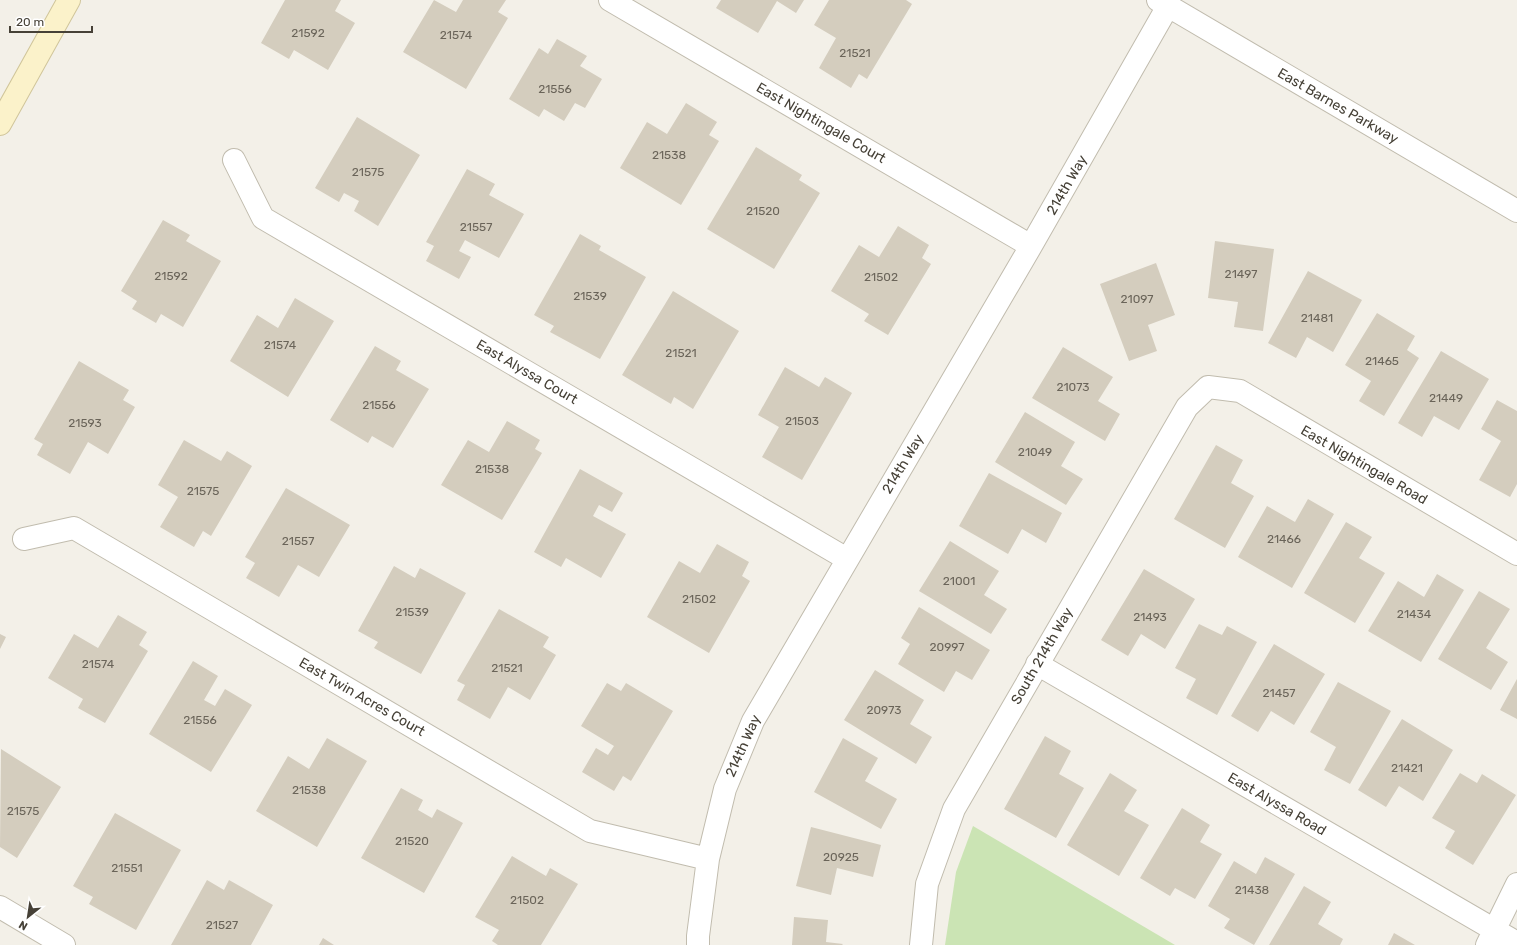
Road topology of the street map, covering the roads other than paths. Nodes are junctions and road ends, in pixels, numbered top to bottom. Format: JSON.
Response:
{"nodes":[{"id":1,"x":69,"y":0,"type":"edge"},
{"id":2,"x":610,"y":0,"type":"edge"},
{"id":3,"x":1163,"y":3,"type":"edge"},
{"id":4,"x":0,"y":124,"type":"edge"},
{"id":5,"x":234,"y":160,"type":"dead end"},
{"id":6,"x":1517,"y":211,"type":"edge"},
{"id":7,"x":1031,"y":246,"type":"junction"},
{"id":8,"x":1208,"y":387,"type":"joint"},
{"id":9,"x":24,"y":539,"type":"dead end"},
{"id":10,"x":1517,"y":554,"type":"edge"},
{"id":11,"x":847,"y":559,"type":"junction"},
{"id":12,"x":1038,"y":664,"type":"junction"},
{"id":13,"x":708,"y":859,"type":"junction"},
{"id":14,"x":1517,"y":884,"type":"edge"},
{"id":15,"x":0,"y":907,"type":"edge"},
{"id":16,"x":1490,"y":938,"type":"edge"},
{"id":17,"x":1517,"y":943,"type":"edge"},
{"id":18,"x":64,"y":945,"type":"edge"},
{"id":19,"x":698,"y":945,"type":"edge"},
{"id":20,"x":921,"y":945,"type":"edge"}],
"edges":[{"from":1,"to":4,"type":"street"},
{"from":2,"to":7,"type":"street","name":"East Nightingale Court"},
{"from":3,"to":6,"type":"street","name":"East Barnes Parkway"},
{"from":3,"to":7,"type":"street","name":"214th Way"},
{"from":5,"to":11,"type":"street","name":"East Alyssa Court"},
{"from":7,"to":11,"type":"street","name":"214th Way"},
{"from":8,"to":10,"type":"street","name":"East Nightingale Road"},
{"from":8,"to":12,"type":"street","name":"South 214th Way"},
{"from":9,"to":13,"type":"street","name":"East Twin Acres Court"},
{"from":11,"to":13,"type":"street","name":"214th Way"},
{"from":12,"to":16,"type":"street","name":"East Alyssa Road"},
{"from":12,"to":20,"type":"street","name":"South 214th Way"},
{"from":13,"to":19,"type":"street","name":"214th Way"},
{"from":14,"to":16,"type":"street"},
{"from":15,"to":18,"type":"street"},
{"from":16,"to":17,"type":"street","name":"East Alyssa Road"}]}
